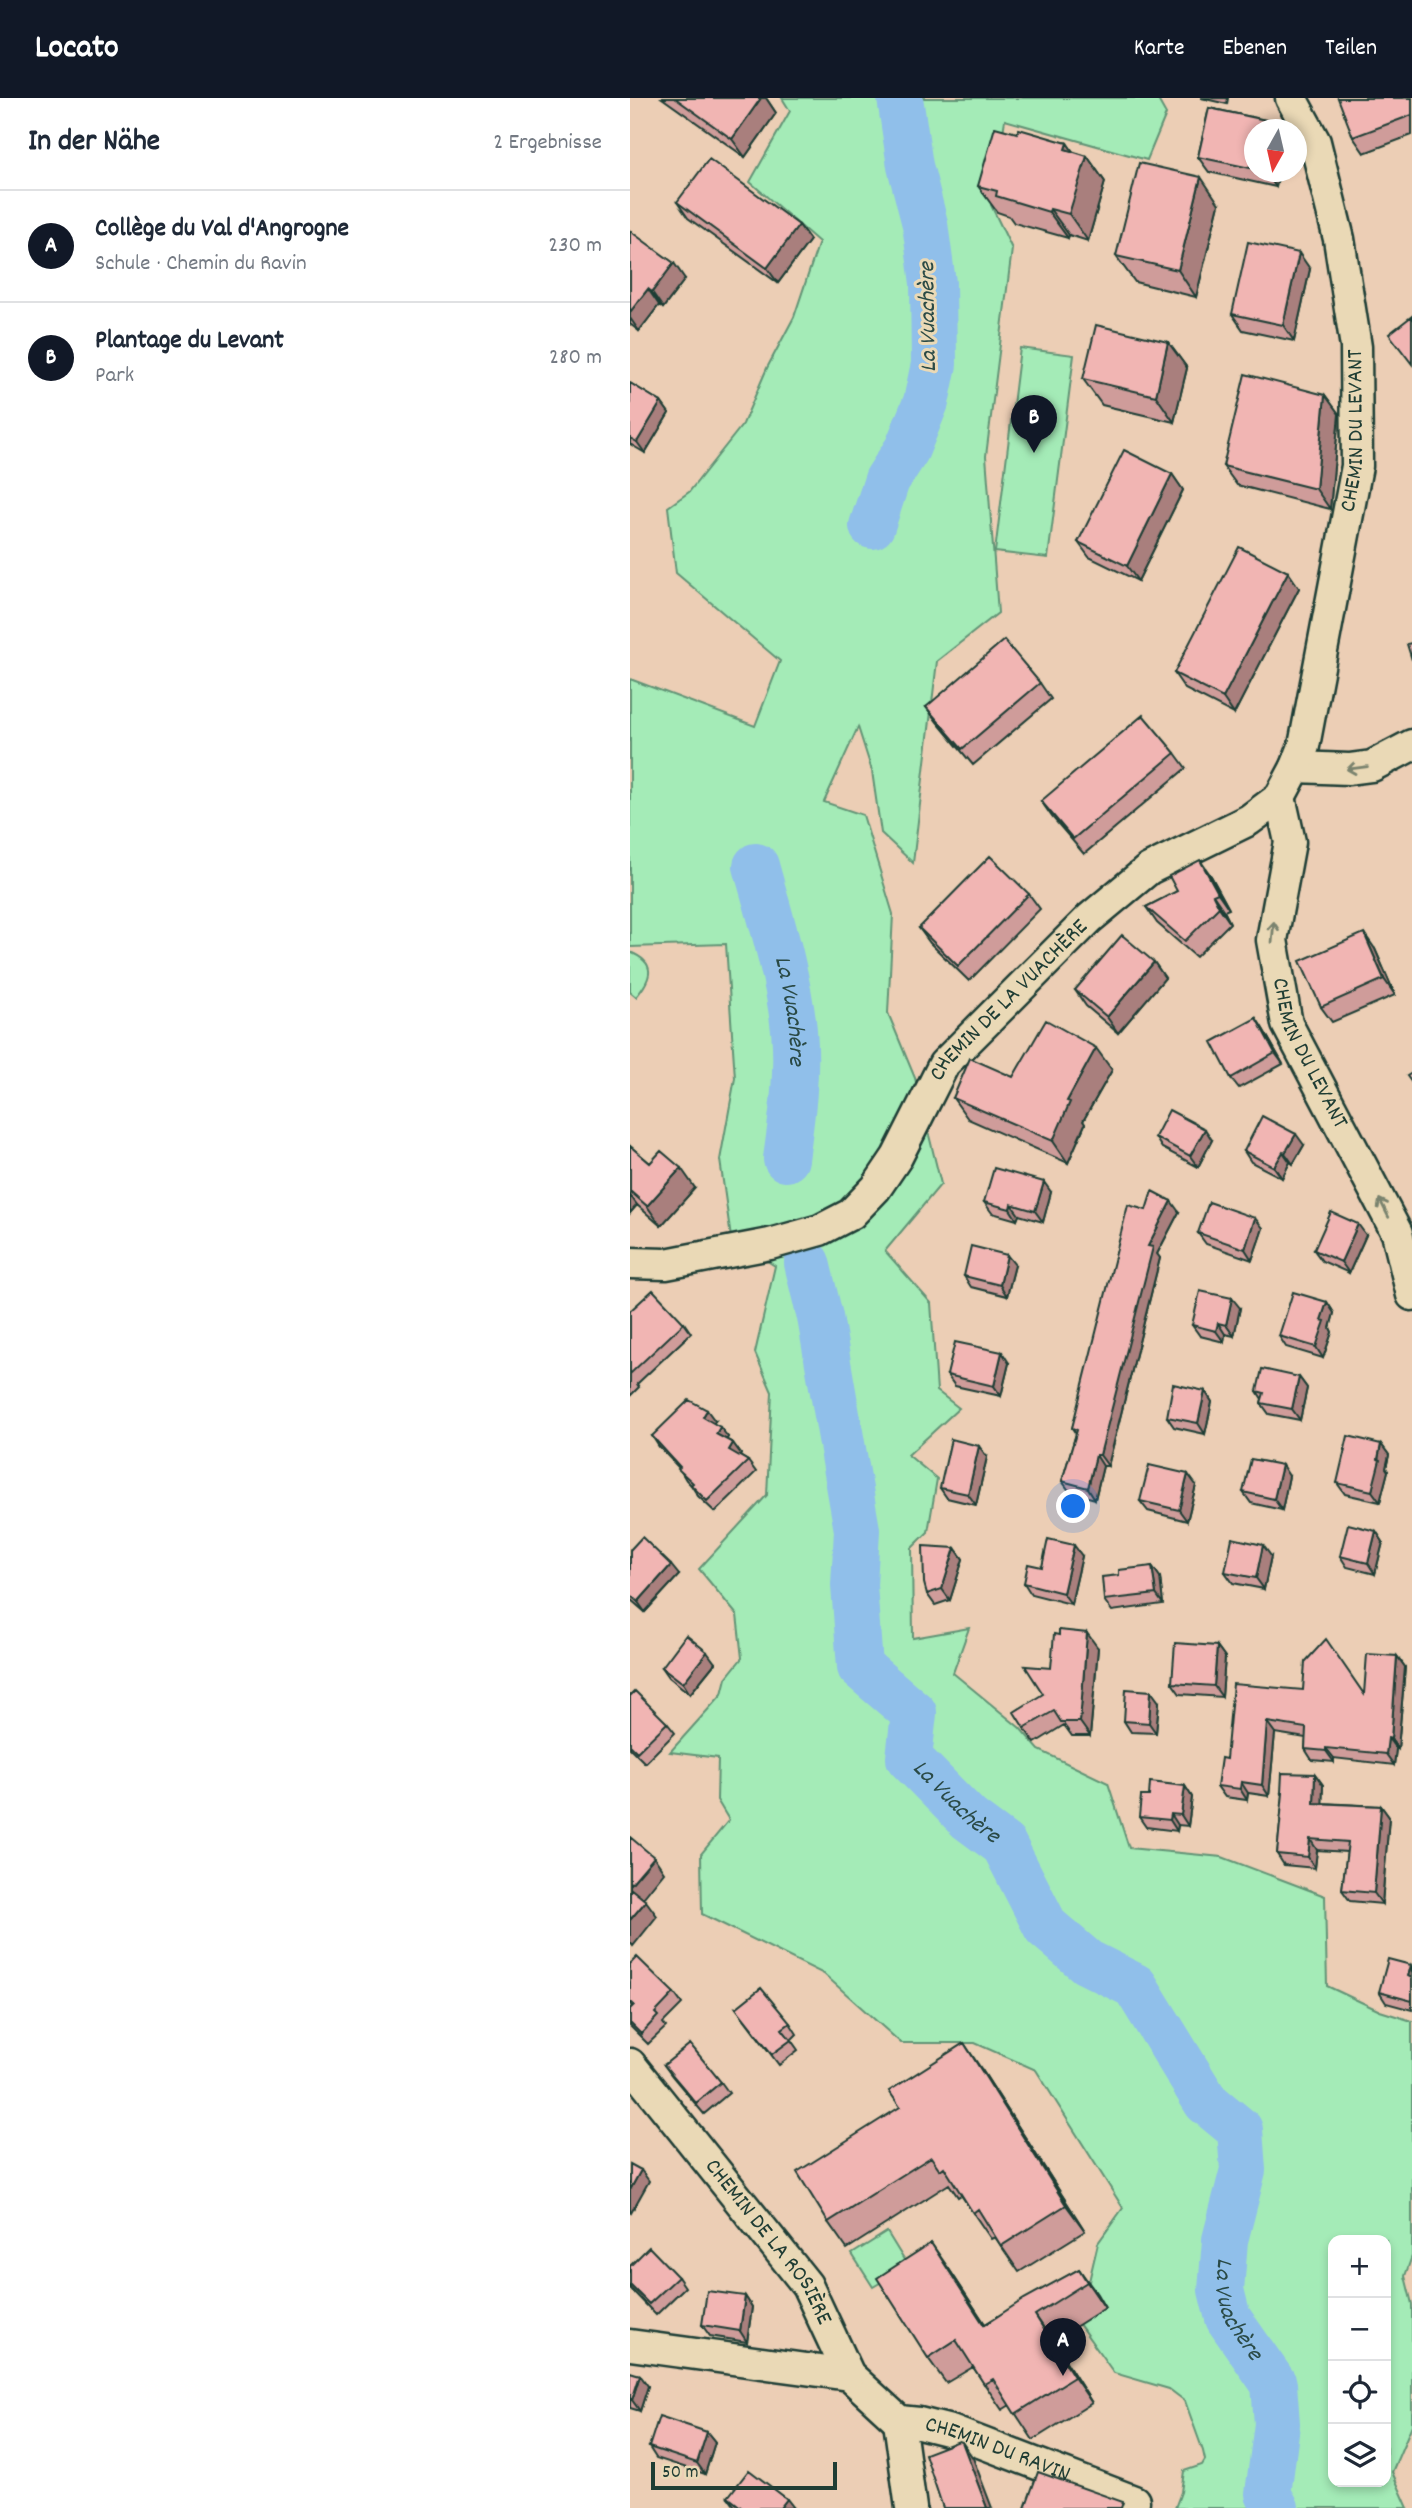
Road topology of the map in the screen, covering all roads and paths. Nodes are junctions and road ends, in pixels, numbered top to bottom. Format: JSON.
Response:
{"nodes":[{"id":1,"x":1291,"y":98,"type":"edge"},
{"id":2,"x":1412,"y":745,"type":"edge"},
{"id":3,"x":1296,"y":768,"type":"junction"},
{"id":4,"x":1280,"y":797,"type":"junction"},
{"id":5,"x":630,"y":1264,"type":"edge"},
{"id":6,"x":1412,"y":1295,"type":"edge"},
{"id":7,"x":630,"y":2064,"type":"edge"},
{"id":8,"x":630,"y":2345,"type":"edge"},
{"id":9,"x":849,"y":2375,"type":"junction"},
{"id":10,"x":899,"y":2421,"type":"junction"},
{"id":11,"x":1135,"y":2501,"type":"dead end"},
{"id":12,"x":911,"y":2508,"type":"edge"}],
"edges":[{"from":1,"to":3,"type":"street","name":"CHEMIN DU LEVANT"},
{"from":2,"to":3,"type":"street","one_way":true},
{"from":3,"to":4,"type":"street","name":"CHEMIN DE LA VUACHÈRE"},
{"from":4,"to":5,"type":"street","name":"CHEMIN DE LA VUACHÈRE"},
{"from":6,"to":4,"type":"street","name":"CHEMIN DU LEVANT","one_way":true},
{"from":7,"to":9,"type":"street","name":"CHEMIN DE LA ROSIÈRE"},
{"from":8,"to":9,"type":"street"},
{"from":9,"to":10,"type":"street","name":"CHEMIN DE LA ROSIÈRE"},
{"from":10,"to":11,"type":"street","name":"CHEMIN DU RAVIN"},
{"from":10,"to":12,"type":"street"}]}
